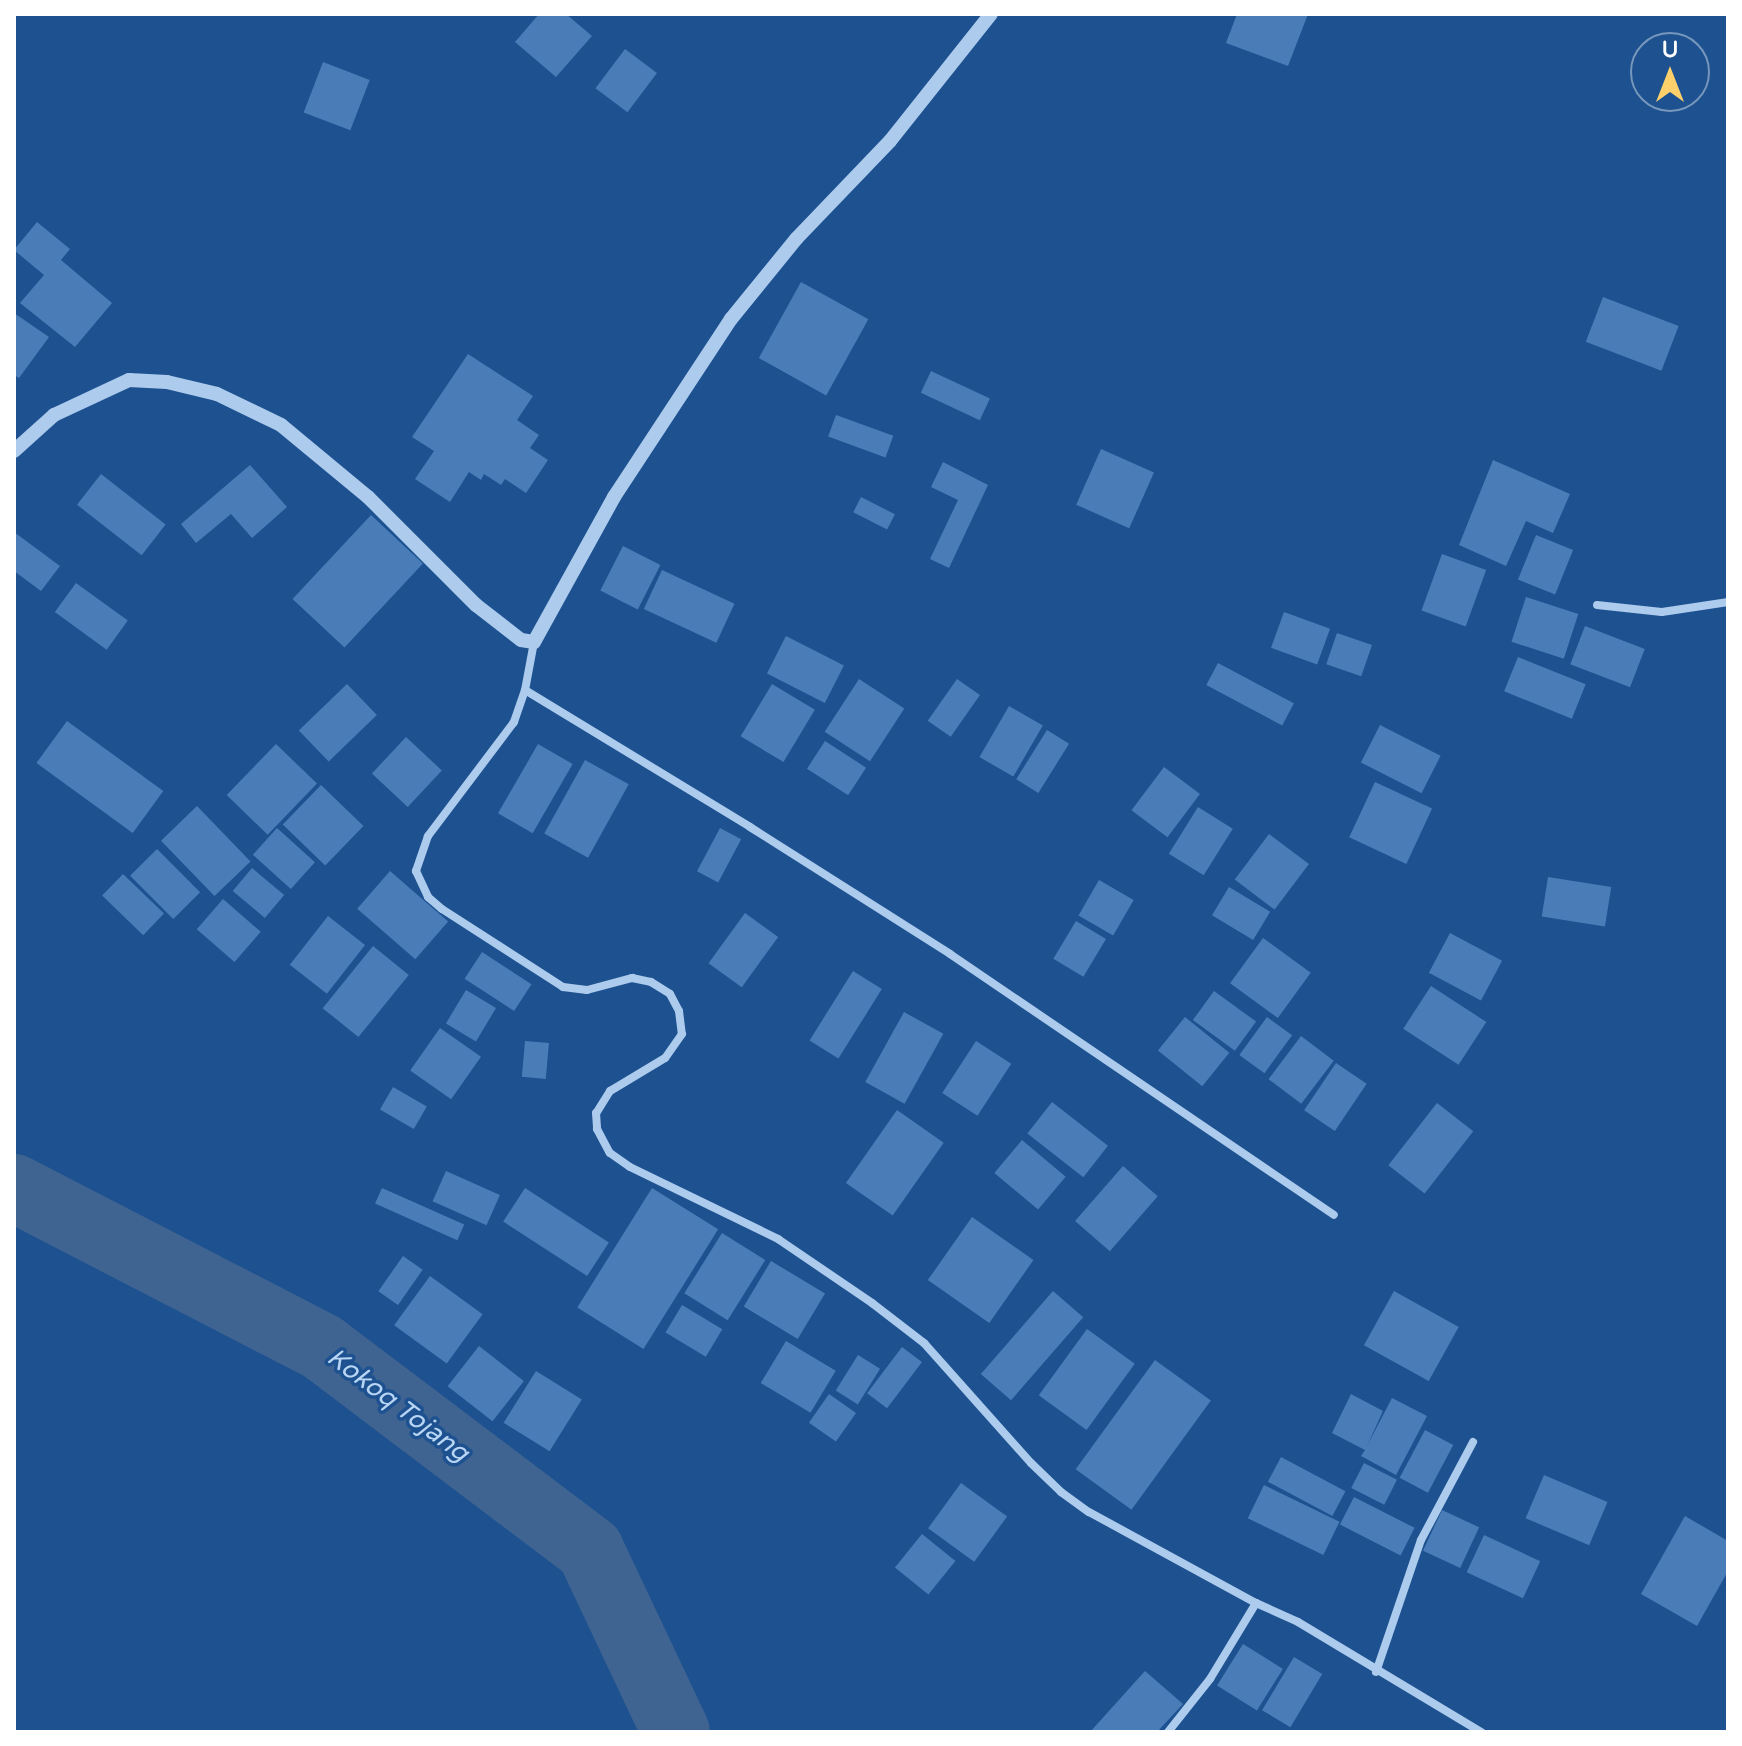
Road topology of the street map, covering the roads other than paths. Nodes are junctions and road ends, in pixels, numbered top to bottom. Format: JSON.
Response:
{"nodes":[{"id":1,"x":991,"y":14,"type":"edge"},
{"id":2,"x":14,"y":451,"type":"edge"},
{"id":3,"x":1728,"y":602,"type":"edge"},
{"id":4,"x":1597,"y":605,"type":"dead end"},
{"id":5,"x":534,"y":642,"type":"junction"},
{"id":6,"x":525,"y":690,"type":"junction"},
{"id":7,"x":1334,"y":1215,"type":"dead end"},
{"id":8,"x":1473,"y":1442,"type":"dead end"},
{"id":9,"x":1256,"y":1603,"type":"junction"},
{"id":10,"x":1376,"y":1672,"type":"junction"},
{"id":11,"x":1168,"y":1732,"type":"edge"},
{"id":12,"x":1481,"y":1732,"type":"edge"}],
"edges":[{"from":1,"to":5,"type":"street"},
{"from":2,"to":5,"type":"street"},
{"from":3,"to":4,"type":"street"},
{"from":5,"to":6,"type":"street"},
{"from":6,"to":7,"type":"street"},
{"from":6,"to":9,"type":"street"},
{"from":8,"to":10,"type":"street"},
{"from":9,"to":10,"type":"street"},
{"from":9,"to":11,"type":"street"},
{"from":10,"to":12,"type":"street"}]}
